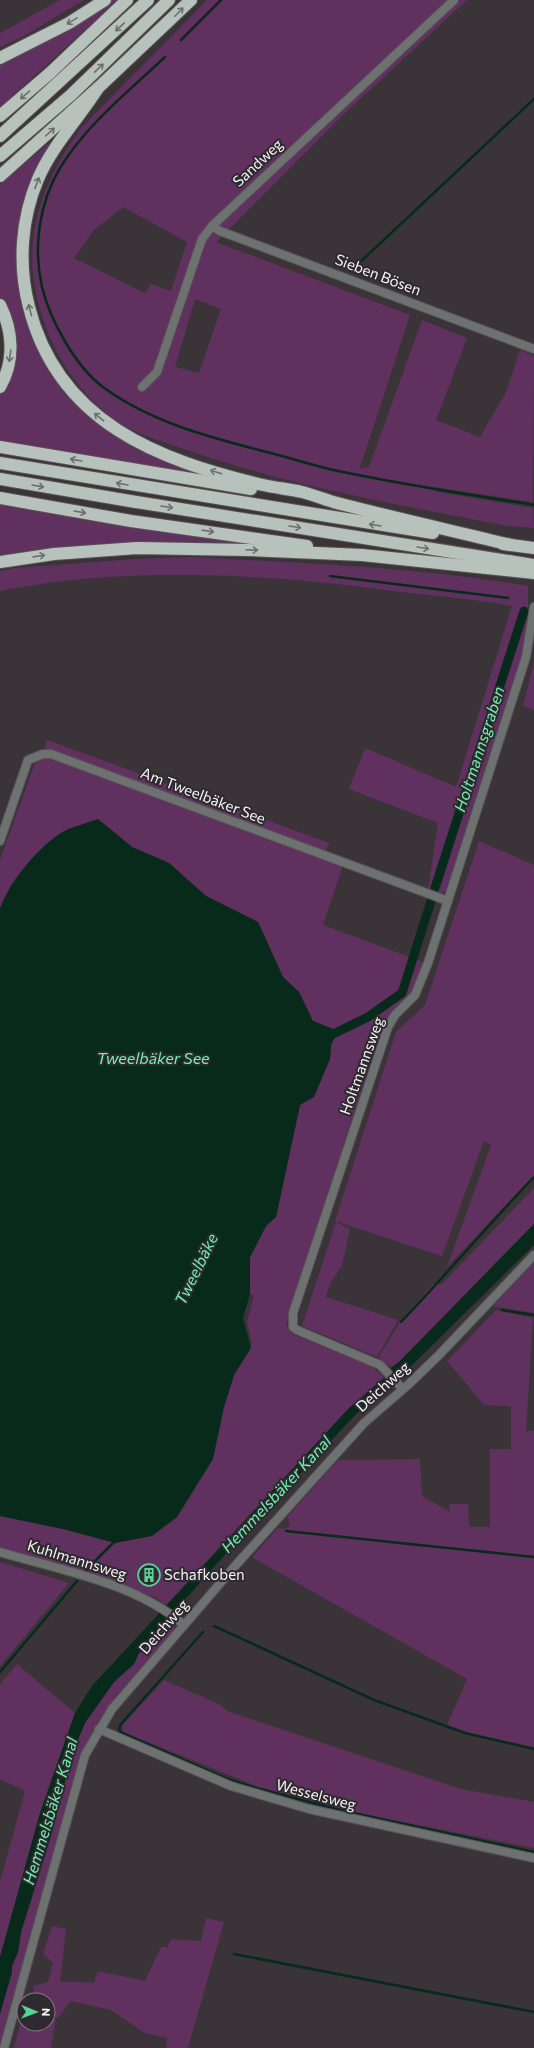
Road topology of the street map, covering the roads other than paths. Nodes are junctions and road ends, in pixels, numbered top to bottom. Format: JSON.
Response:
{"nodes":[{"id":1,"x":104,"y":0,"type":"edge"},
{"id":2,"x":127,"y":0,"type":"edge"},
{"id":3,"x":148,"y":0,"type":"edge"},
{"id":4,"x":170,"y":0,"type":"edge"},
{"id":5,"x":191,"y":0,"type":"edge"},
{"id":6,"x":454,"y":0,"type":"edge"},
{"id":7,"x":0,"y":58,"type":"edge"},
{"id":8,"x":98,"y":88,"type":"junction"},
{"id":9,"x":0,"y":116,"type":"edge"},
{"id":10,"x":0,"y":136,"type":"edge"},
{"id":11,"x":0,"y":156,"type":"edge"},
{"id":12,"x":0,"y":176,"type":"edge"},
{"id":13,"x":212,"y":226,"type":"junction"},
{"id":14,"x":0,"y":305,"type":"edge"},
{"id":15,"x":534,"y":349,"type":"edge"},
{"id":16,"x":0,"y":387,"type":"edge"},
{"id":17,"x":142,"y":387,"type":"dead end"},
{"id":18,"x":0,"y":447,"type":"edge"},
{"id":19,"x":0,"y":463,"type":"edge"},
{"id":20,"x":0,"y":479,"type":"edge"},
{"id":21,"x":0,"y":498,"type":"edge"},
{"id":22,"x":335,"y":502,"type":"junction"},
{"id":23,"x":511,"y":545,"type":"junction"},
{"id":24,"x":534,"y":548,"type":"edge"},
{"id":25,"x":362,"y":555,"type":"junction"},
{"id":26,"x":0,"y":562,"type":"edge"},
{"id":27,"x":532,"y":569,"type":"edge"},
{"id":28,"x":534,"y":607,"type":"edge"},
{"id":29,"x":0,"y":841,"type":"edge"},
{"id":30,"x":448,"y":901,"type":"junction"},
{"id":31,"x":534,"y":1255,"type":"edge"},
{"id":32,"x":403,"y":1389,"type":"junction"},
{"id":33,"x":0,"y":1552,"type":"edge"},
{"id":34,"x":182,"y":1623,"type":"junction"},
{"id":35,"x":99,"y":1729,"type":"junction"},
{"id":36,"x":534,"y":1858,"type":"edge"},
{"id":37,"x":4,"y":2048,"type":"edge"}],
"edges":[{"from":1,"to":7,"type":"highway","one_way":true},
{"from":2,"to":9,"type":"highway","one_way":true},
{"from":3,"to":10,"type":"highway","one_way":true},
{"from":11,"to":4,"type":"highway","one_way":true},
{"from":8,"to":5,"type":"highway","one_way":true},
{"from":6,"to":13,"type":"street","name":"Sandweg"},
{"from":12,"to":8,"type":"highway","one_way":true},
{"from":22,"to":8,"type":"highway","one_way":true},
{"from":13,"to":15,"type":"street","name":"Sieben Bösen"},
{"from":13,"to":17,"type":"street","name":"Sandweg"},
{"from":14,"to":16,"type":"highway","one_way":true},
{"from":22,"to":18,"type":"highway","one_way":true},
{"from":23,"to":19,"type":"highway","one_way":true},
{"from":20,"to":27,"type":"highway","one_way":true},
{"from":21,"to":25,"type":"highway","one_way":true},
{"from":22,"to":23,"type":"highway"},
{"from":23,"to":24,"type":"highway"},
{"from":26,"to":25,"type":"highway","one_way":true},
{"from":25,"to":27,"type":"highway"},
{"from":28,"to":30,"type":"street","name":"Holtmannsweg"},
{"from":29,"to":30,"type":"street","name":"Am Tweelbäker See"},
{"from":30,"to":32,"type":"street","name":"Holtmannsweg"},
{"from":31,"to":32,"type":"street","name":"Deichweg"},
{"from":32,"to":34,"type":"street","name":"Deichweg"},
{"from":33,"to":34,"type":"street","name":"Kuhlmannsweg"},
{"from":34,"to":35,"type":"street","name":"Deichweg"},
{"from":35,"to":36,"type":"street","name":"Wesselsweg"},
{"from":35,"to":37,"type":"street","name":"Deichweg"}]}
